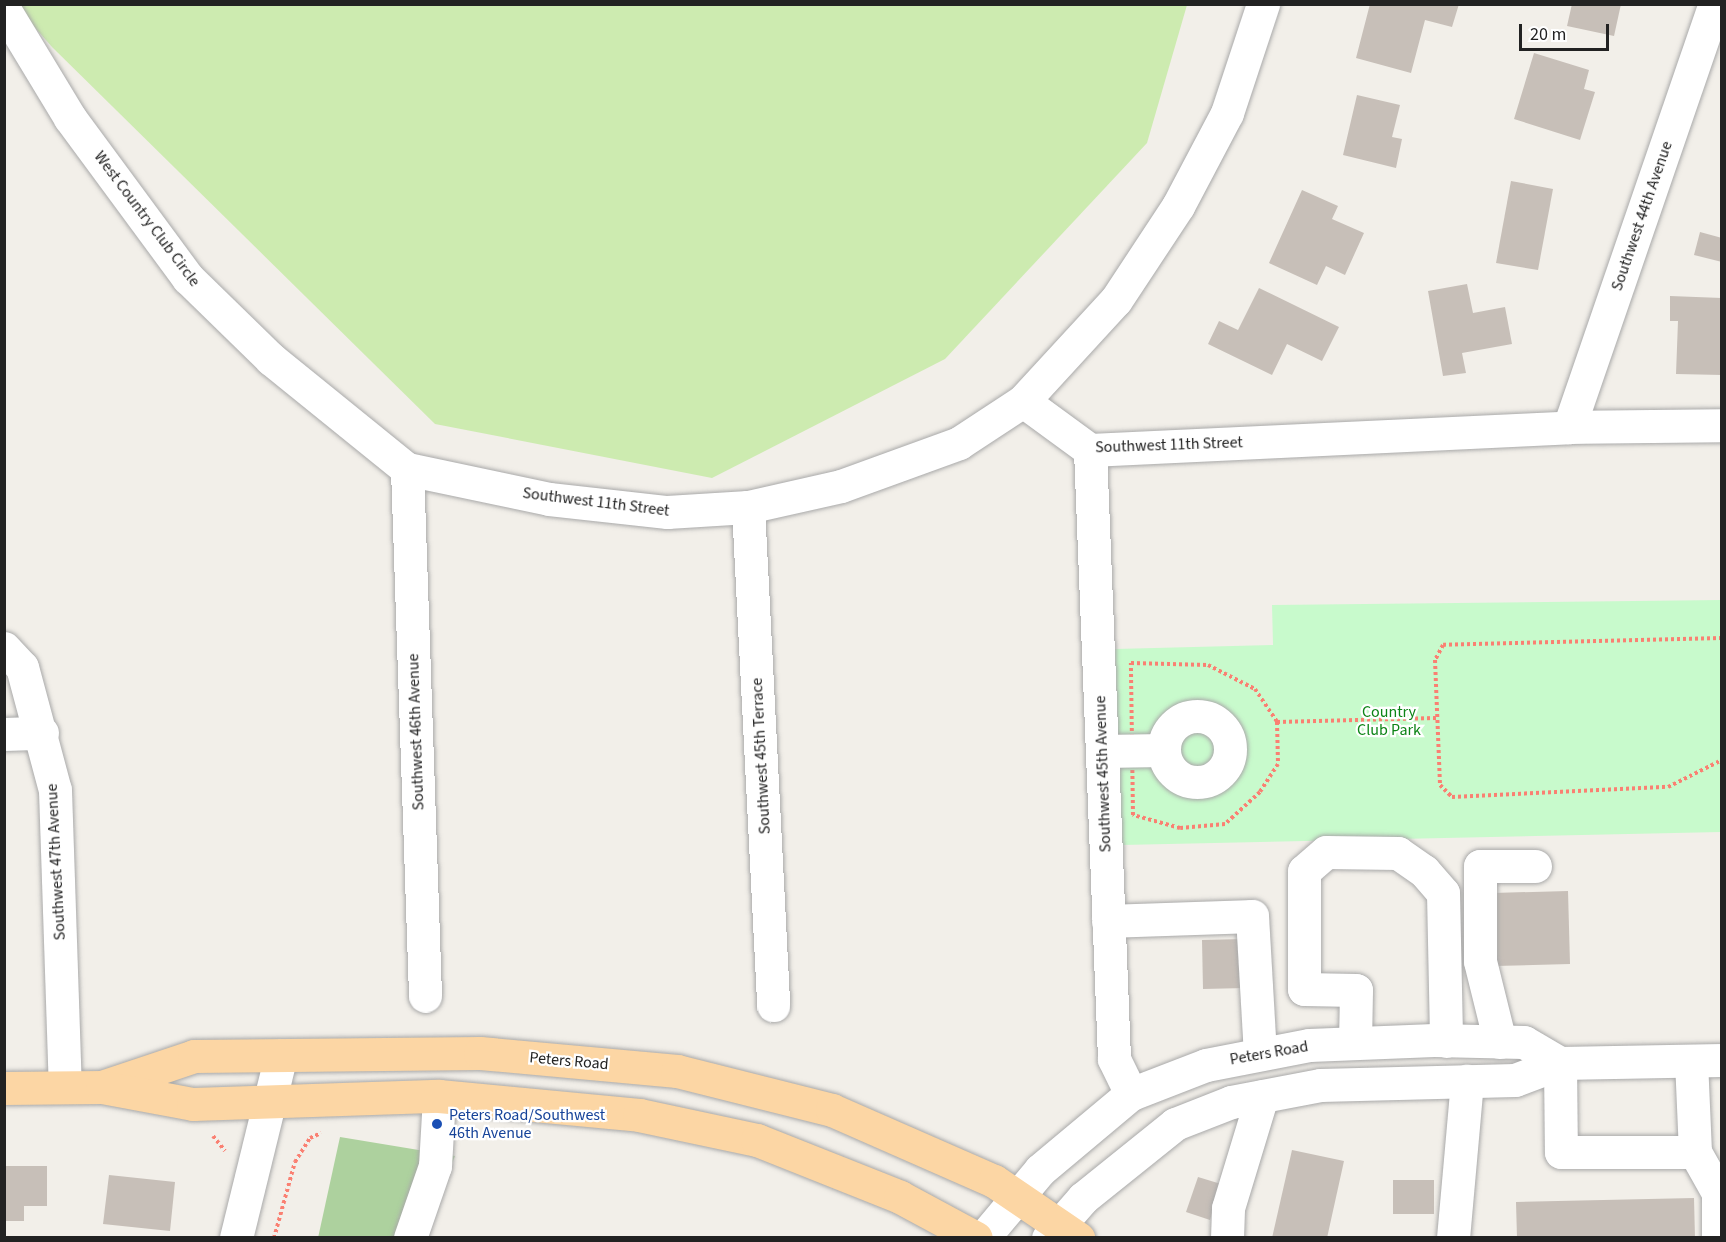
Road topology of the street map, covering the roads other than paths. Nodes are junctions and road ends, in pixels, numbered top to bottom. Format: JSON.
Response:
{"nodes":[{"id":1,"x":1263,"y":4,"type":"edge"},
{"id":2,"x":1715,"y":4,"type":"edge"},
{"id":3,"x":4,"y":9,"type":"edge"},
{"id":4,"x":1023,"y":401,"type":"junction"},
{"id":5,"x":1722,"y":425,"type":"edge"},
{"id":6,"x":1569,"y":427,"type":"junction"},
{"id":7,"x":1090,"y":450,"type":"junction"},
{"id":8,"x":407,"y":469,"type":"junction"},
{"id":9,"x":748,"y":507,"type":"junction"},
{"id":10,"x":4,"y":648,"type":"edge"},
{"id":11,"x":4,"y":734,"type":"edge"},
{"id":12,"x":42,"y":734,"type":"junction"},
{"id":13,"x":1164,"y":750,"type":"dead end"},
{"id":14,"x":1102,"y":751,"type":"junction"},
{"id":15,"x":1535,"y":866,"type":"dead end"},
{"id":16,"x":1108,"y":921,"type":"junction"},
{"id":17,"x":426,"y":996,"type":"dead end"},
{"id":18,"x":773,"y":1005,"type":"dead end"},
{"id":19,"x":1446,"y":1041,"type":"junction"},
{"id":20,"x":1500,"y":1042,"type":"junction"},
{"id":21,"x":1355,"y":1043,"type":"junction"},
{"id":22,"x":1260,"y":1054,"type":"junction"},
{"id":23,"x":281,"y":1055,"type":"junction"},
{"id":24,"x":1706,"y":1060,"type":"edge"},
{"id":25,"x":1560,"y":1063,"type":"junction"},
{"id":26,"x":1467,"y":1081,"type":"junction"},
{"id":27,"x":65,"y":1087,"type":"junction"},
{"id":28,"x":4,"y":1088,"type":"edge"},
{"id":29,"x":102,"y":1088,"type":"junction"},
{"id":30,"x":1131,"y":1094,"type":"junction"},
{"id":31,"x":439,"y":1096,"type":"junction"},
{"id":32,"x":1262,"y":1096,"type":"junction"},
{"id":33,"x":272,"y":1102,"type":"junction"},
{"id":34,"x":1695,"y":1152,"type":"junction"},
{"id":35,"x":1018,"y":1196,"type":"junction"},
{"id":36,"x":1062,"y":1233,"type":"edge"},
{"id":37,"x":237,"y":1238,"type":"edge"},
{"id":38,"x":410,"y":1238,"type":"edge"},
{"id":39,"x":976,"y":1238,"type":"edge"},
{"id":40,"x":983,"y":1238,"type":"edge"},
{"id":41,"x":1227,"y":1238,"type":"edge"},
{"id":42,"x":1453,"y":1238,"type":"edge"},
{"id":43,"x":1718,"y":1238,"type":"edge"}],
"edges":[{"from":1,"to":4,"type":"street"},
{"from":2,"to":6,"type":"street","name":"Southwest 44th Avenue"},
{"from":3,"to":8,"type":"street","name":"West Country Club Circle"},
{"from":4,"to":7,"type":"street","name":"Southwest 11th Street"},
{"from":4,"to":9,"type":"street","name":"Southwest 11th Street"},
{"from":5,"to":6,"type":"street","name":"Southwest 11th Street"},
{"from":6,"to":7,"type":"street","name":"Southwest 11th Street"},
{"from":7,"to":14,"type":"street","name":"Southwest 45th Avenue"},
{"from":8,"to":9,"type":"street","name":"Southwest 11th Street"},
{"from":8,"to":17,"type":"street","name":"Southwest 46th Avenue"},
{"from":9,"to":18,"type":"street","name":"Southwest 45th Terrace"},
{"from":10,"to":12,"type":"street","name":"Southwest 47th Avenue"},
{"from":11,"to":12,"type":"street"},
{"from":12,"to":27,"type":"street","name":"Southwest 47th Avenue"},
{"from":13,"to":14,"type":"street"},
{"from":14,"to":16,"type":"street","name":"Southwest 45th Avenue"},
{"from":15,"to":20,"type":"street"},
{"from":16,"to":22,"type":"street"},
{"from":16,"to":30,"type":"street","name":"Southwest 45th Avenue"},
{"from":19,"to":20,"type":"street","name":"Peters Road"},
{"from":19,"to":21,"type":"street","name":"Peters Road"},
{"from":19,"to":21,"type":"street"},
{"from":20,"to":25,"type":"street","name":"Peters Road"},
{"from":21,"to":22,"type":"street","name":"Peters Road"},
{"from":22,"to":30,"type":"street","name":"Peters Road"},
{"from":23,"to":29,"type":"main road","name":"Peters Road"},
{"from":23,"to":33,"type":"street"},
{"from":23,"to":35,"type":"main road","name":"Peters Road"},
{"from":24,"to":25,"type":"street"},
{"from":24,"to":34,"type":"street"},
{"from":25,"to":26,"type":"street"},
{"from":25,"to":34,"type":"street"},
{"from":26,"to":32,"type":"street"},
{"from":26,"to":42,"type":"street"},
{"from":27,"to":28,"type":"main road","name":"Peters Road"},
{"from":27,"to":29,"type":"main road","name":"Peters Road"},
{"from":29,"to":33,"type":"main road","name":"Peters Road"},
{"from":30,"to":35,"type":"street","name":"Peters Road"},
{"from":31,"to":33,"type":"main road","name":"Peters Road"},
{"from":31,"to":38,"type":"street"},
{"from":31,"to":39,"type":"main road","name":"Peters Road"},
{"from":32,"to":36,"type":"street"},
{"from":32,"to":41,"type":"street"},
{"from":33,"to":37,"type":"street"},
{"from":34,"to":43,"type":"street"},
{"from":35,"to":36,"type":"main road"},
{"from":35,"to":40,"type":"street","name":"Peters Road"}]}
